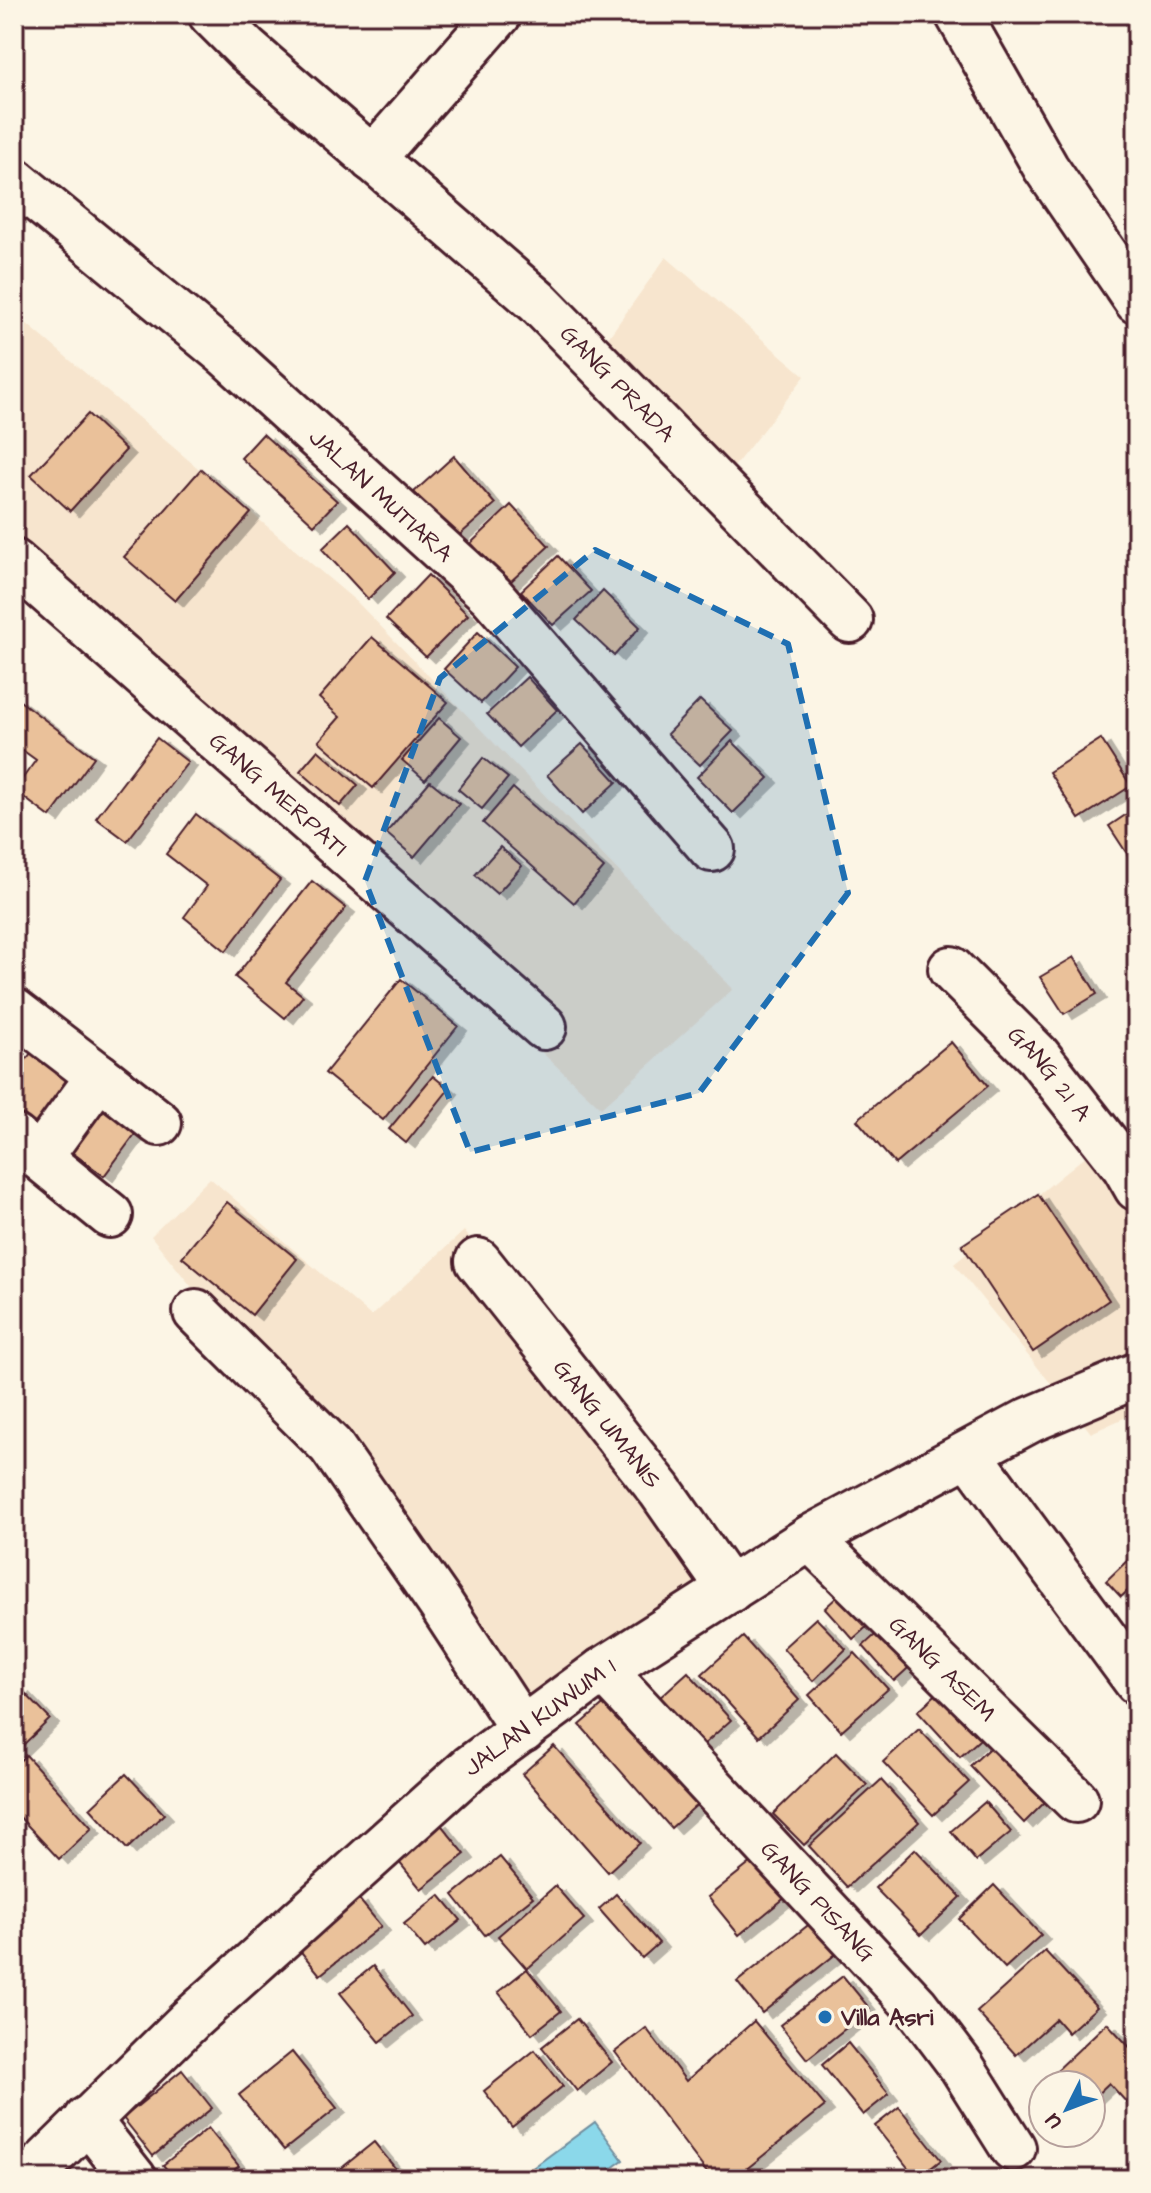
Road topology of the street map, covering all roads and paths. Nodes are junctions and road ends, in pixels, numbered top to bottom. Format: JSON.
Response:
{"nodes":[{"id":1,"x":211,"y":14,"type":"edge"},
{"id":2,"x":499,"y":14,"type":"edge"},
{"id":3,"x":958,"y":14,"type":"edge"},
{"id":4,"x":372,"y":159,"type":"junction"},
{"id":5,"x":14,"y":180,"type":"edge"},
{"id":6,"x":1137,"y":301,"type":"edge"},
{"id":7,"x":14,"y":562,"type":"edge"},
{"id":8,"x":850,"y":620,"type":"dead end"},
{"id":9,"x":712,"y":849,"type":"dead end"},
{"id":10,"x":951,"y":969,"type":"dead end"},
{"id":11,"x":14,"y":1011,"type":"edge"},
{"id":12,"x":544,"y":1027,"type":"dead end"},
{"id":13,"x":99,"y":1076,"type":"junction"},
{"id":14,"x":159,"y":1123,"type":"dead end"},
{"id":15,"x":27,"y":1147,"type":"edge"},
{"id":16,"x":1137,"y":1188,"type":"edge"},
{"id":17,"x":110,"y":1215,"type":"dead end"},
{"id":18,"x":478,"y":1261,"type":"dead end"},
{"id":19,"x":196,"y":1312,"type":"dead end"},
{"id":20,"x":1137,"y":1375,"type":"edge"},
{"id":21,"x":969,"y":1454,"type":"junction"},
{"id":22,"x":810,"y":1538,"type":"junction"},
{"id":23,"x":730,"y":1590,"type":"junction"},
{"id":24,"x":603,"y":1670,"type":"junction"},
{"id":25,"x":1137,"y":1682,"type":"edge"},
{"id":26,"x":523,"y":1730,"type":"junction"},
{"id":27,"x":1076,"y":1800,"type":"dead end"},
{"id":28,"x":87,"y":2119,"type":"junction"},
{"id":29,"x":1013,"y":2148,"type":"dead end"},
{"id":30,"x":28,"y":2179,"type":"edge"},
{"id":31,"x":134,"y":2179,"type":"edge"}],
"edges":[{"from":1,"to":4,"type":"street","name":"GANG PRADA"},
{"from":2,"to":4,"type":"street"},
{"from":3,"to":6,"type":"street"},
{"from":4,"to":8,"type":"street","name":"GANG PRADA"},
{"from":5,"to":9,"type":"street","name":"JALAN MUTIARA"},
{"from":7,"to":12,"type":"street","name":"GANG MERPATI"},
{"from":10,"to":16,"type":"street","name":"GANG 21 A"},
{"from":11,"to":13,"type":"street"},
{"from":13,"to":14,"type":"street"},
{"from":13,"to":15,"type":"street"},
{"from":15,"to":17,"type":"street"},
{"from":18,"to":23,"type":"street","name":"GANG UMANIS"},
{"from":19,"to":26,"type":"street"},
{"from":20,"to":21,"type":"street","name":"JALAN KUWUM 1"},
{"from":21,"to":22,"type":"street","name":"JALAN KUWUM 1"},
{"from":21,"to":25,"type":"street"},
{"from":22,"to":23,"type":"street","name":"JALAN KUWUM 1"},
{"from":22,"to":27,"type":"street","name":"GANG ASEM"},
{"from":23,"to":24,"type":"street","name":"JALAN KUWUM 1"},
{"from":24,"to":26,"type":"street","name":"JALAN KUWUM 1"},
{"from":24,"to":29,"type":"street","name":"GANG PISANG"},
{"from":26,"to":28,"type":"street","name":"JALAN KUWUM 1"},
{"from":28,"to":30,"type":"street","name":"JALAN KUWUM 1"},
{"from":28,"to":31,"type":"street"}]}
